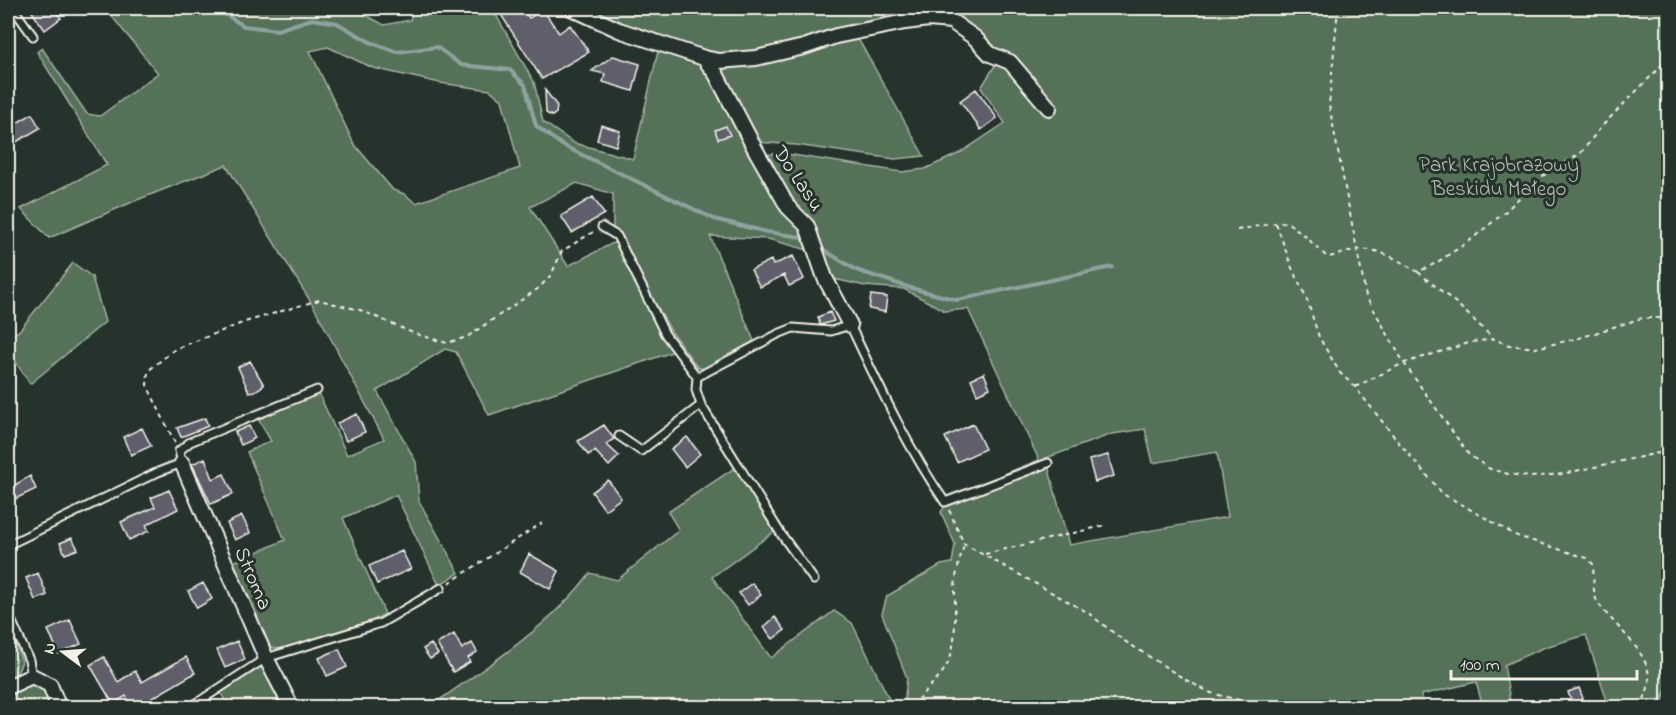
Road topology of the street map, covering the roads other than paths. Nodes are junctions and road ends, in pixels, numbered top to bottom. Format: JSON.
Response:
{"nodes":[{"id":1,"x":13,"y":8,"type":"edge"},
{"id":2,"x":571,"y":8,"type":"edge"},
{"id":3,"x":586,"y":12,"type":"edge"},
{"id":4,"x":33,"y":36,"type":"dead end"},
{"id":5,"x":704,"y":58,"type":"junction"},
{"id":6,"x":1049,"y":108,"type":"dead end"},
{"id":7,"x":602,"y":227,"type":"road end"},
{"id":8,"x":850,"y":326,"type":"junction"},
{"id":9,"x":697,"y":377,"type":"junction"},
{"id":10,"x":317,"y":390,"type":"dead end"},
{"id":11,"x":701,"y":405,"type":"junction"},
{"id":12,"x":619,"y":436,"type":"dead end"},
{"id":13,"x":180,"y":457,"type":"junction"},
{"id":14,"x":1048,"y":463,"type":"dead end"},
{"id":15,"x":8,"y":545,"type":"edge"},
{"id":16,"x":814,"y":580,"type":"dead end"},
{"id":17,"x":441,"y":588,"type":"road end"},
{"id":18,"x":8,"y":613,"type":"edge"},
{"id":19,"x":266,"y":658,"type":"junction"},
{"id":20,"x":32,"y":676,"type":"junction"},
{"id":21,"x":8,"y":687,"type":"edge"},
{"id":22,"x":59,"y":708,"type":"edge"},
{"id":23,"x":189,"y":708,"type":"edge"},
{"id":24,"x":292,"y":708,"type":"edge"}],
"edges":[{"from":1,"to":4,"type":"lane"},
{"from":2,"to":3,"type":"street"},
{"from":3,"to":5,"type":"street"},
{"from":5,"to":6,"type":"street"},
{"from":5,"to":8,"type":"street","name":"Do Lasu"},
{"from":7,"to":9,"type":"lane"},
{"from":8,"to":9,"type":"lane"},
{"from":8,"to":14,"type":"lane"},
{"from":9,"to":11,"type":"lane"},
{"from":10,"to":13,"type":"lane"},
{"from":11,"to":12,"type":"lane"},
{"from":11,"to":16,"type":"lane"},
{"from":13,"to":15,"type":"lane"},
{"from":13,"to":19,"type":"street","name":"Stroma"},
{"from":17,"to":19,"type":"lane"},
{"from":18,"to":20,"type":"lane"},
{"from":19,"to":23,"type":"lane"},
{"from":19,"to":24,"type":"street","name":"Stroma"},
{"from":20,"to":21,"type":"street"},
{"from":20,"to":22,"type":"street"}]}
